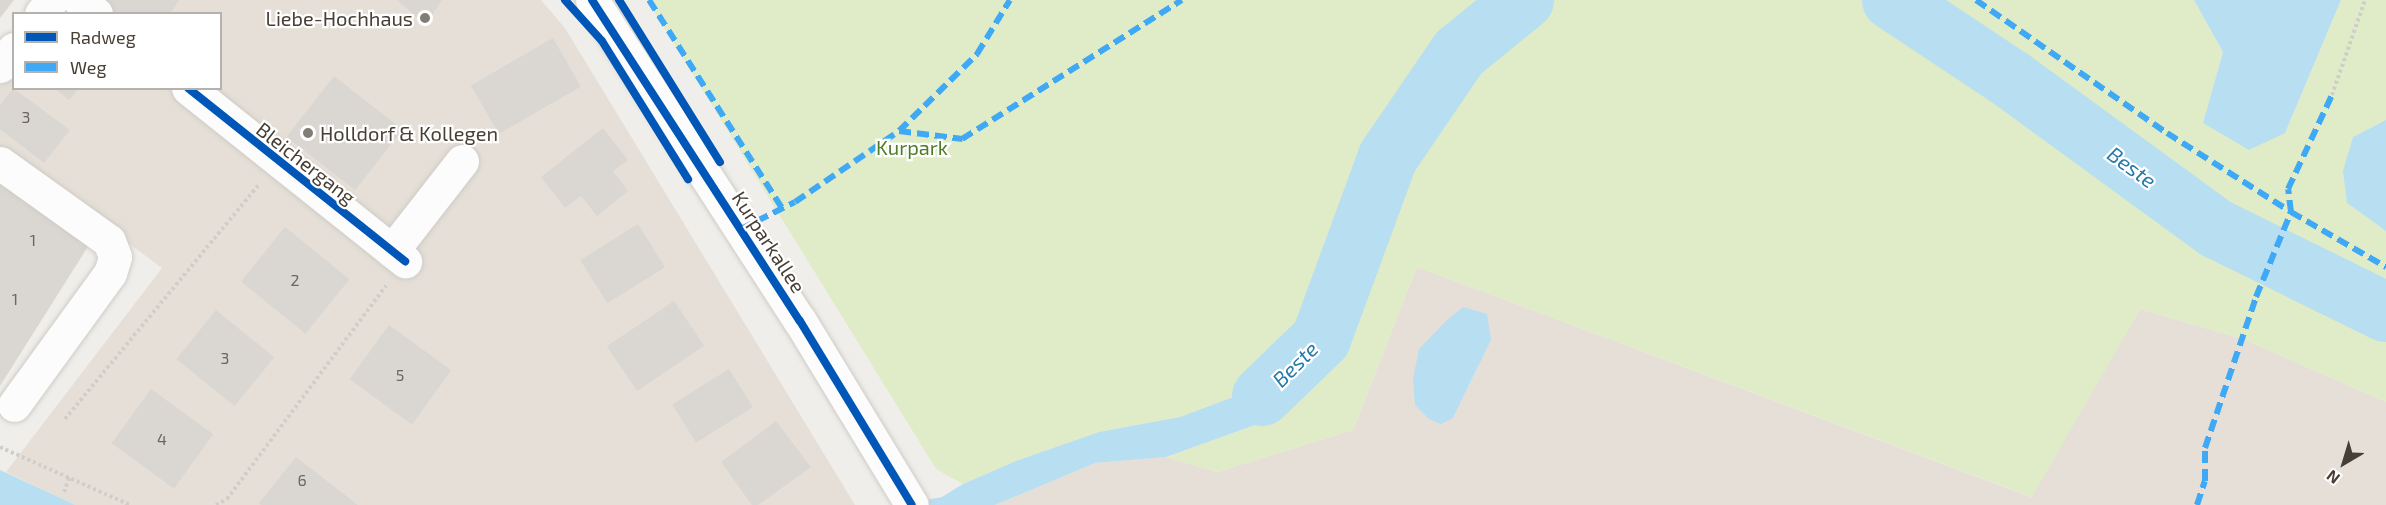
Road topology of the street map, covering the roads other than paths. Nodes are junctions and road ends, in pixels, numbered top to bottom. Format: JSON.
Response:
{"nodes":[{"id":1,"x":52,"y":0,"type":"edge"},
{"id":2,"x":79,"y":0,"type":"edge"},
{"id":3,"x":592,"y":0,"type":"edge"},
{"id":4,"x":43,"y":12,"type":"edge"},
{"id":5,"x":94,"y":12,"type":"edge"},
{"id":6,"x":12,"y":51,"type":"edge"},
{"id":7,"x":0,"y":66,"type":"edge"},
{"id":8,"x":191,"y":90,"type":"edge"},
{"id":9,"x":462,"y":161,"type":"dead end"},
{"id":10,"x":0,"y":163,"type":"edge"},
{"id":11,"x":14,"y":405,"type":"dead end"},
{"id":12,"x":912,"y":505,"type":"edge"}],
"edges":[{"from":1,"to":4,"type":"street"},
{"from":2,"to":5,"type":"street"},
{"from":3,"to":12,"type":"street","name":"Kurparkallee"},
{"from":6,"to":7,"type":"street"},
{"from":8,"to":9,"type":"street","name":"Bleichergang"},
{"from":10,"to":11,"type":"street"}]}
